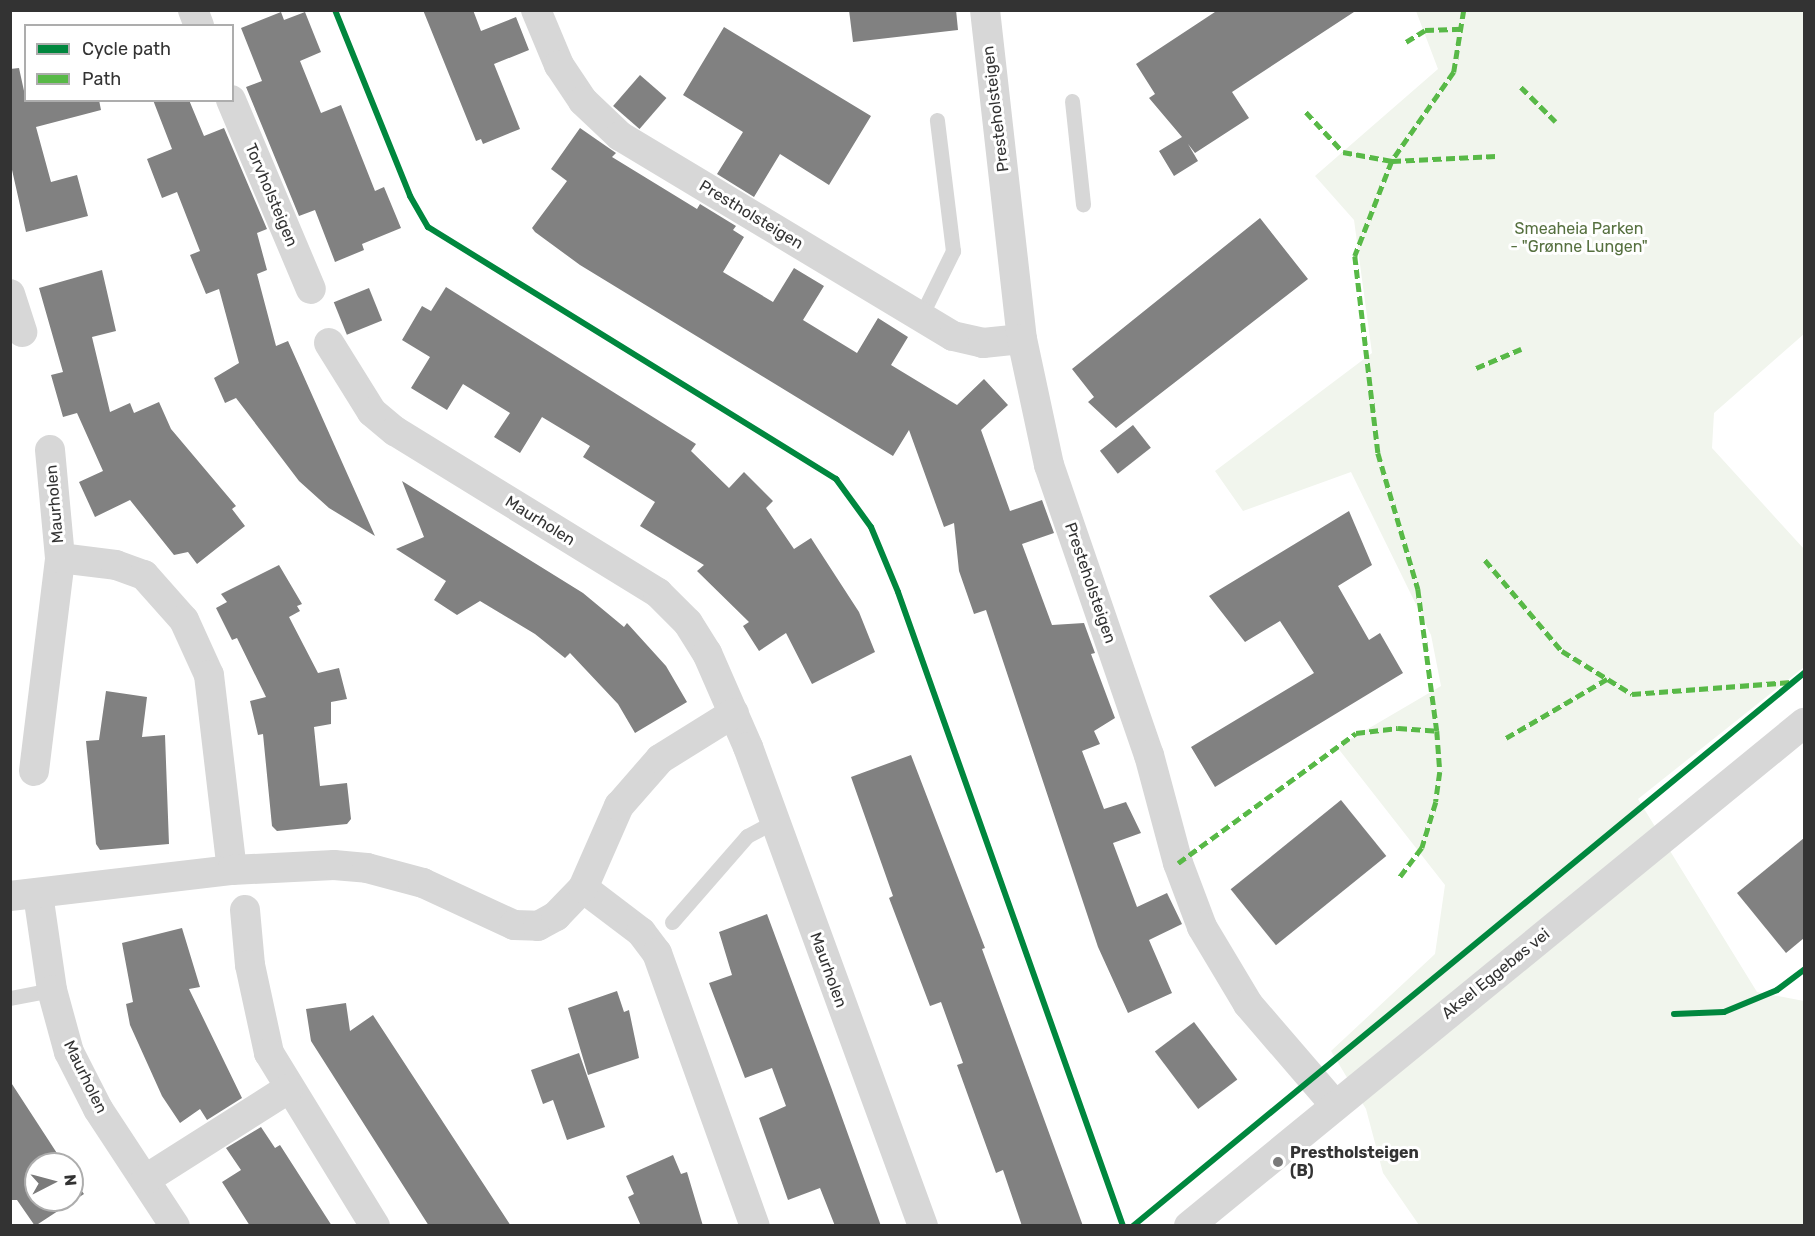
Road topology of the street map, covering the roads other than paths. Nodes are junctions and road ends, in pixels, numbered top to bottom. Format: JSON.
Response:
{"nodes":[{"id":1,"x":536,"y":10,"type":"edge"},
{"id":2,"x":985,"y":10,"type":"edge"},
{"id":3,"x":1072,"y":101,"type":"dead end"},
{"id":4,"x":232,"y":102,"type":"edge"},
{"id":5,"x":937,"y":120,"type":"dead end"},
{"id":6,"x":1083,"y":204,"type":"dead end"},
{"id":7,"x":311,"y":289,"type":"dead end"},
{"id":8,"x":10,"y":294,"type":"edge"},
{"id":9,"x":920,"y":318,"type":"junction"},
{"id":10,"x":22,"y":332,"type":"dead end"},
{"id":11,"x":1022,"y":339,"type":"junction"},
{"id":12,"x":329,"y":343,"type":"dead end"},
{"id":13,"x":50,"y":450,"type":"dead end"},
{"id":14,"x":60,"y":558,"type":"junction"},
{"id":15,"x":734,"y":713,"type":"junction"},
{"id":16,"x":1804,"y":723,"type":"edge"},
{"id":17,"x":34,"y":771,"type":"dead end"},
{"id":18,"x":773,"y":822,"type":"junction"},
{"id":19,"x":232,"y":870,"type":"junction"},
{"id":20,"x":583,"y":888,"type":"junction"},
{"id":21,"x":24,"y":895,"type":"edge"},
{"id":22,"x":245,"y":910,"type":"dead end"},
{"id":23,"x":672,"y":922,"type":"dead end"},
{"id":24,"x":52,"y":990,"type":"junction"},
{"id":25,"x":10,"y":998,"type":"edge"},
{"id":26,"x":288,"y":1089,"type":"junction"},
{"id":27,"x":1335,"y":1105,"type":"junction"},
{"id":28,"x":146,"y":1179,"type":"junction"},
{"id":29,"x":175,"y":1226,"type":"edge"},
{"id":30,"x":375,"y":1226,"type":"edge"},
{"id":31,"x":755,"y":1226,"type":"edge"},
{"id":32,"x":923,"y":1226,"type":"edge"},
{"id":33,"x":1189,"y":1226,"type":"edge"}],
"edges":[{"from":1,"to":9,"type":"street","name":"Prestholsteigen"},
{"from":2,"to":11,"type":"street","name":"Presteholsteigen"},
{"from":3,"to":6,"type":"lane"},
{"from":4,"to":7,"type":"street","name":"Torvholsteigen"},
{"from":5,"to":9,"type":"lane"},
{"from":8,"to":10,"type":"street"},
{"from":9,"to":11,"type":"street","name":"Prestholsteigen"},
{"from":11,"to":27,"type":"street","name":"Presteholsteigen"},
{"from":12,"to":15,"type":"street","name":"Maurholen"},
{"from":13,"to":14,"type":"street","name":"Maurholen"},
{"from":14,"to":17,"type":"street","name":"Maurholen"},
{"from":14,"to":19,"type":"street","name":"Maurholen"},
{"from":15,"to":18,"type":"street","name":"Maurholen"},
{"from":15,"to":20,"type":"street","name":"Maurholen"},
{"from":16,"to":27,"type":"street","name":"Aksel Eggebøs vei"},
{"from":18,"to":23,"type":"lane"},
{"from":18,"to":32,"type":"street","name":"Maurholen"},
{"from":19,"to":20,"type":"street","name":"Maurholen"},
{"from":19,"to":21,"type":"street","name":"Maurholen"},
{"from":20,"to":31,"type":"street"},
{"from":21,"to":24,"type":"street","name":"Maurholen"},
{"from":22,"to":26,"type":"street"},
{"from":24,"to":25,"type":"lane"},
{"from":24,"to":28,"type":"street","name":"Maurholen"},
{"from":26,"to":28,"type":"street"},
{"from":26,"to":30,"type":"street"},
{"from":27,"to":33,"type":"street","name":"Aksel Eggebøs vei"},
{"from":28,"to":29,"type":"street","name":"Maurholen"}]}
